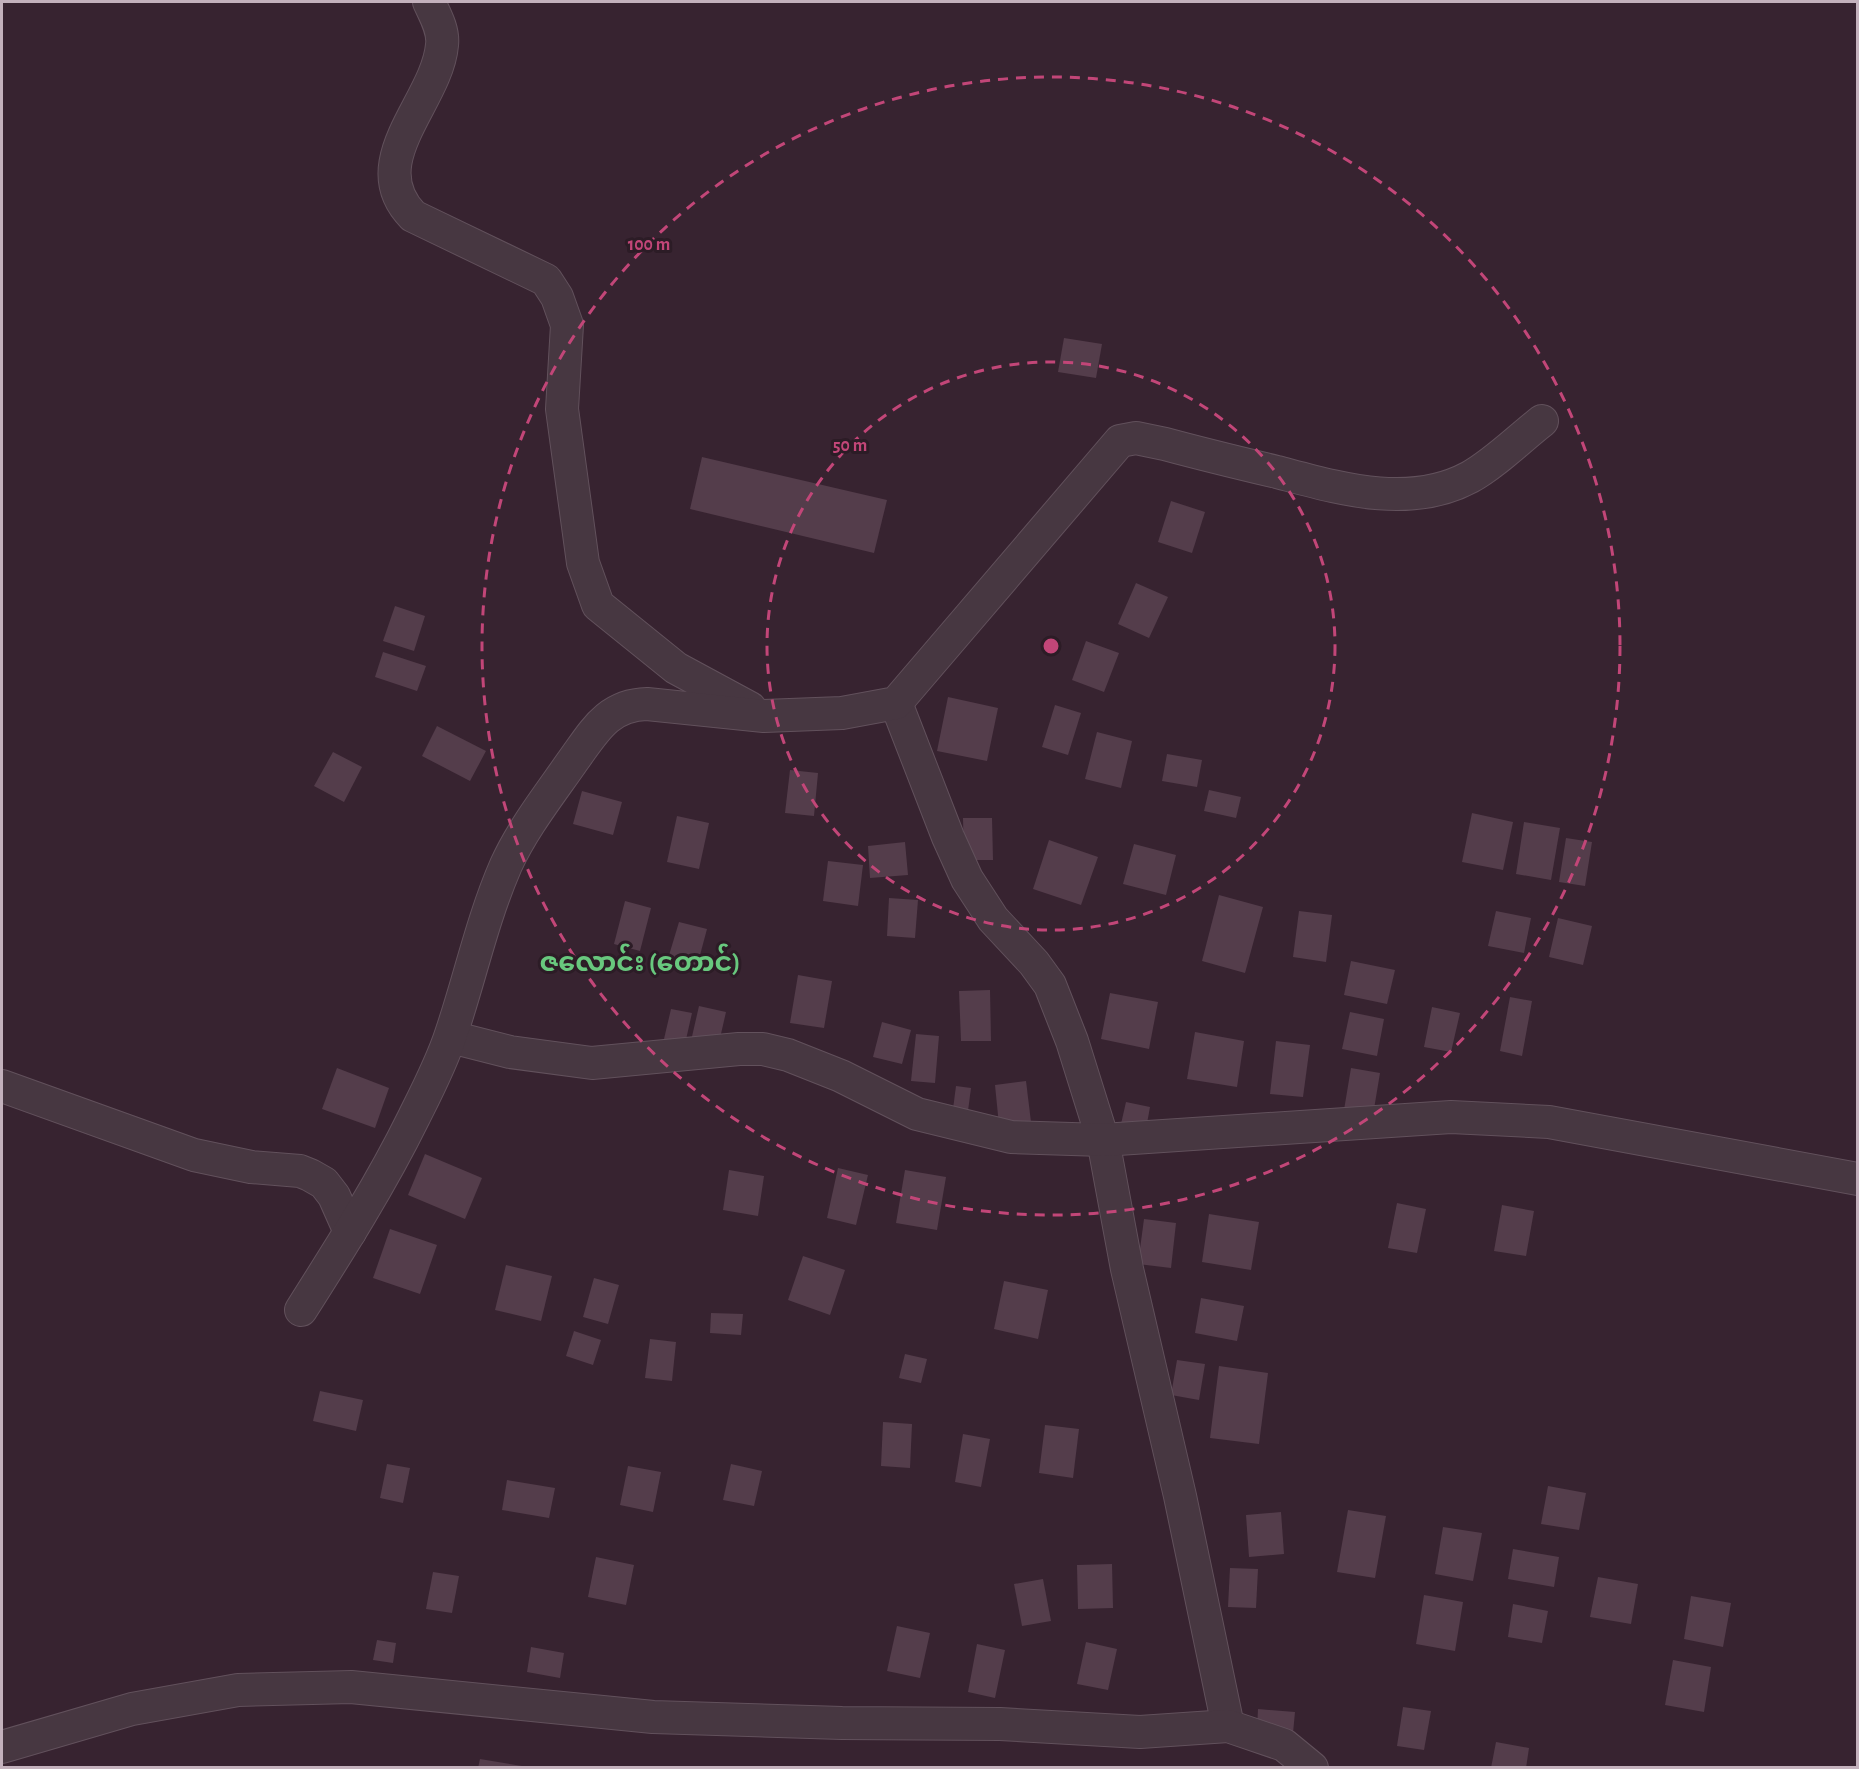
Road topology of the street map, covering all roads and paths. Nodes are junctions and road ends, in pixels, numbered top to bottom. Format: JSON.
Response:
{"nodes":[{"id":1,"x":429,"y":2,"type":"edge"},
{"id":2,"x":1542,"y":421,"type":"dead end"},
{"id":3,"x":896,"y":703,"type":"junction"},
{"id":4,"x":764,"y":716,"type":"junction"},
{"id":5,"x":451,"y":1037,"type":"junction"},
{"id":6,"x":2,"y":1086,"type":"edge"},
{"id":7,"x":1103,"y":1140,"type":"junction"},
{"id":8,"x":1857,"y":1179,"type":"edge"},
{"id":9,"x":351,"y":1232,"type":"junction"},
{"id":10,"x":301,"y":1310,"type":"dead end"},
{"id":11,"x":1228,"y":1726,"type":"junction"},
{"id":12,"x":2,"y":1747,"type":"edge"},
{"id":13,"x":1312,"y":1767,"type":"edge"}],
"edges":[{"from":1,"to":4,"type":"street"},
{"from":2,"to":3,"type":"street"},
{"from":3,"to":4,"type":"street"},
{"from":3,"to":7,"type":"street"},
{"from":4,"to":5,"type":"street"},
{"from":5,"to":7,"type":"street"},
{"from":5,"to":9,"type":"street"},
{"from":6,"to":9,"type":"street"},
{"from":7,"to":8,"type":"street"},
{"from":7,"to":11,"type":"street"},
{"from":9,"to":10,"type":"street"},
{"from":11,"to":12,"type":"street"},
{"from":11,"to":13,"type":"street"}]}
